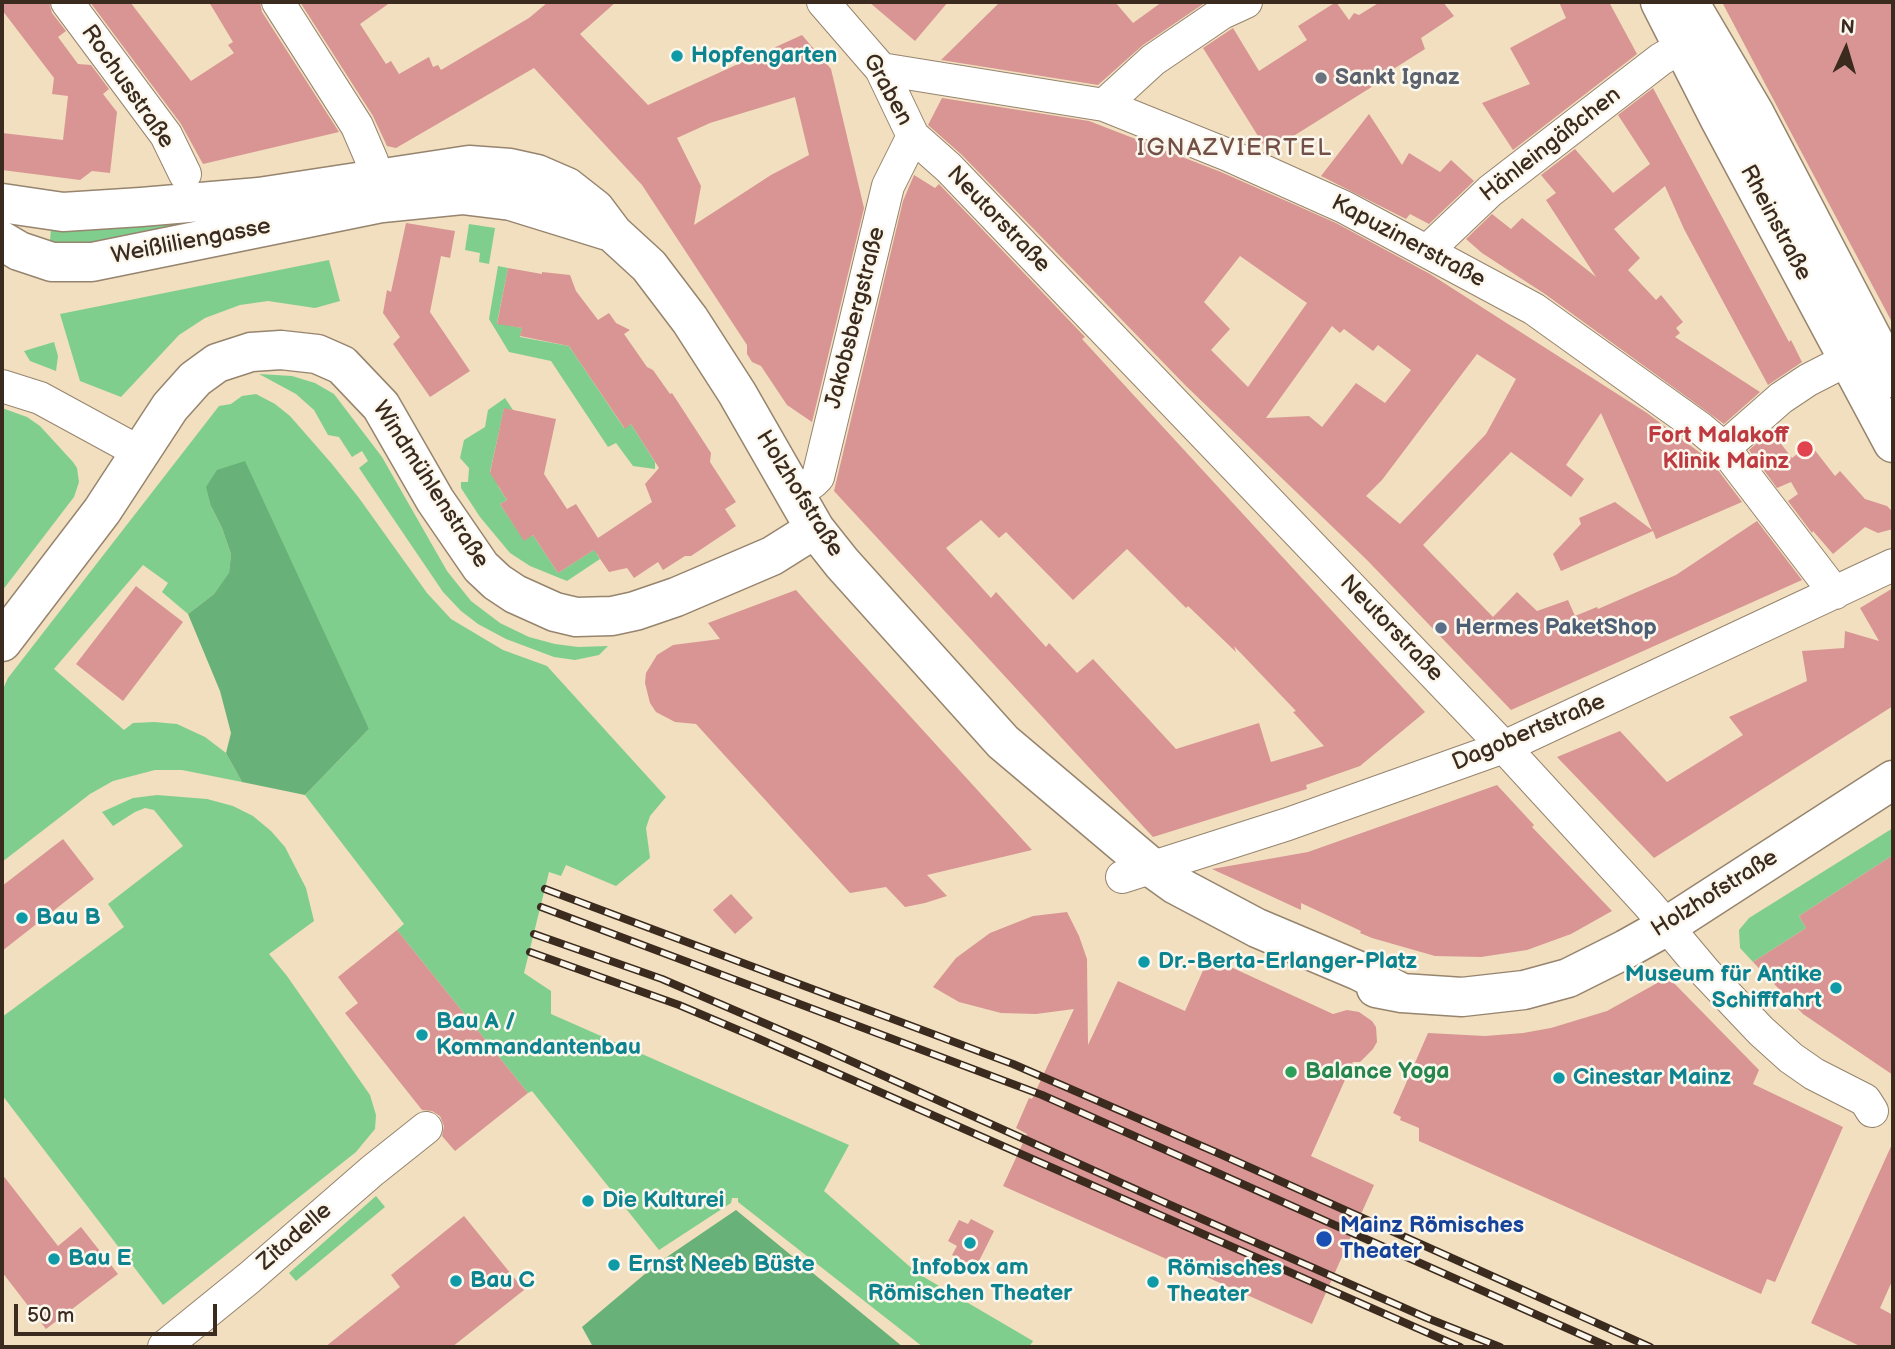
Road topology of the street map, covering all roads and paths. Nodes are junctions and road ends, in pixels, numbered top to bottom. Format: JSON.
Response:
{"nodes":[{"id":1,"x":67,"y":2,"type":"edge"},
{"id":2,"x":278,"y":2,"type":"edge"},
{"id":3,"x":1246,"y":2,"type":"edge"},
{"id":4,"x":1660,"y":2,"type":"edge"},
{"id":5,"x":1689,"y":2,"type":"edge"},
{"id":6,"x":833,"y":5,"type":"edge"},
{"id":7,"x":1682,"y":47,"type":"junction"},
{"id":8,"x":881,"y":69,"type":"junction"},
{"id":9,"x":1104,"y":105,"type":"junction"},
{"id":10,"x":913,"y":136,"type":"junction"},
{"id":11,"x":185,"y":174,"type":"dead end"},
{"id":12,"x":379,"y":190,"type":"junction"},
{"id":13,"x":2,"y":203,"type":"edge"},
{"id":14,"x":2,"y":242,"type":"edge"},
{"id":15,"x":1427,"y":251,"type":"junction"},
{"id":16,"x":1847,"y":360,"type":"junction"},
{"id":17,"x":1893,"y":378,"type":"edge"},
{"id":18,"x":2,"y":386,"type":"edge"},
{"id":19,"x":1893,"y":443,"type":"edge"},
{"id":20,"x":1724,"y":448,"type":"junction"},
{"id":21,"x":141,"y":453,"type":"junction"},
{"id":22,"x":795,"y":493,"type":"junction"},
{"id":23,"x":815,"y":529,"type":"junction"},
{"id":24,"x":1893,"y":565,"type":"edge"},
{"id":25,"x":1835,"y":593,"type":"junction"},
{"id":26,"x":2,"y":642,"type":"edge"},
{"id":27,"x":1504,"y":747,"type":"junction"},
{"id":28,"x":1893,"y":780,"type":"edge"},
{"id":29,"x":1137,"y":872,"type":"junction"},
{"id":30,"x":1667,"y":926,"type":"junction"},
{"id":31,"x":1872,"y":1111,"type":"dead end"},
{"id":32,"x":426,"y":1128,"type":"dead end"},
{"id":33,"x":164,"y":1347,"type":"edge"}],
"edges":[{"from":1,"to":11,"type":"street","name":"Rochusstraße"},
{"from":2,"to":12,"type":"street"},
{"from":3,"to":9,"type":"street"},
{"from":4,"to":7,"type":"street","name":"Rheinstraße"},
{"from":5,"to":17,"type":"street","name":"Rheinstraße"},
{"from":6,"to":8,"type":"street","name":"Graben"},
{"from":7,"to":15,"type":"street","name":"Hänleingäßchen"},
{"from":7,"to":16,"type":"street","name":"Rheinstraße"},
{"from":8,"to":9,"type":"street","name":"Kapuzinerstraße"},
{"from":8,"to":10,"type":"street","name":"Graben"},
{"from":9,"to":15,"type":"street","name":"Kapuzinerstraße"},
{"from":10,"to":22,"type":"street","name":"Jakobsbergstraße"},
{"from":10,"to":27,"type":"street","name":"Neutorstraße"},
{"from":12,"to":13,"type":"street","name":"Weißliliengasse"},
{"from":12,"to":14,"type":"street","name":"Weißliliengasse"},
{"from":12,"to":22,"type":"street","name":"Holzhofstraße"},
{"from":15,"to":20,"type":"street","name":"Kapuzinerstraße"},
{"from":16,"to":19,"type":"street","name":"Rheinstraße"},
{"from":16,"to":20,"type":"street"},
{"from":18,"to":21,"type":"street"},
{"from":20,"to":25,"type":"street","name":"Kapuzinerstraße"},
{"from":21,"to":23,"type":"street","name":"Windmühlenstraße"},
{"from":21,"to":26,"type":"street","name":"Windmühlenstraße"},
{"from":22,"to":23,"type":"street","name":"Holzhofstraße"},
{"from":23,"to":29,"type":"street","name":"Holzhofstraße"},
{"from":24,"to":25,"type":"street","name":"Dagobertstraße"},
{"from":25,"to":27,"type":"street","name":"Dagobertstraße"},
{"from":27,"to":29,"type":"street","name":"Dagobertstraße"},
{"from":27,"to":30,"type":"street","name":"Neutorstraße"},
{"from":28,"to":30,"type":"street","name":"Holzhofstraße"},
{"from":29,"to":30,"type":"street","name":"Holzhofstraße"},
{"from":30,"to":31,"type":"street","name":"Neutorstraße"},
{"from":32,"to":33,"type":"street","name":"Zitadelle"}]}
